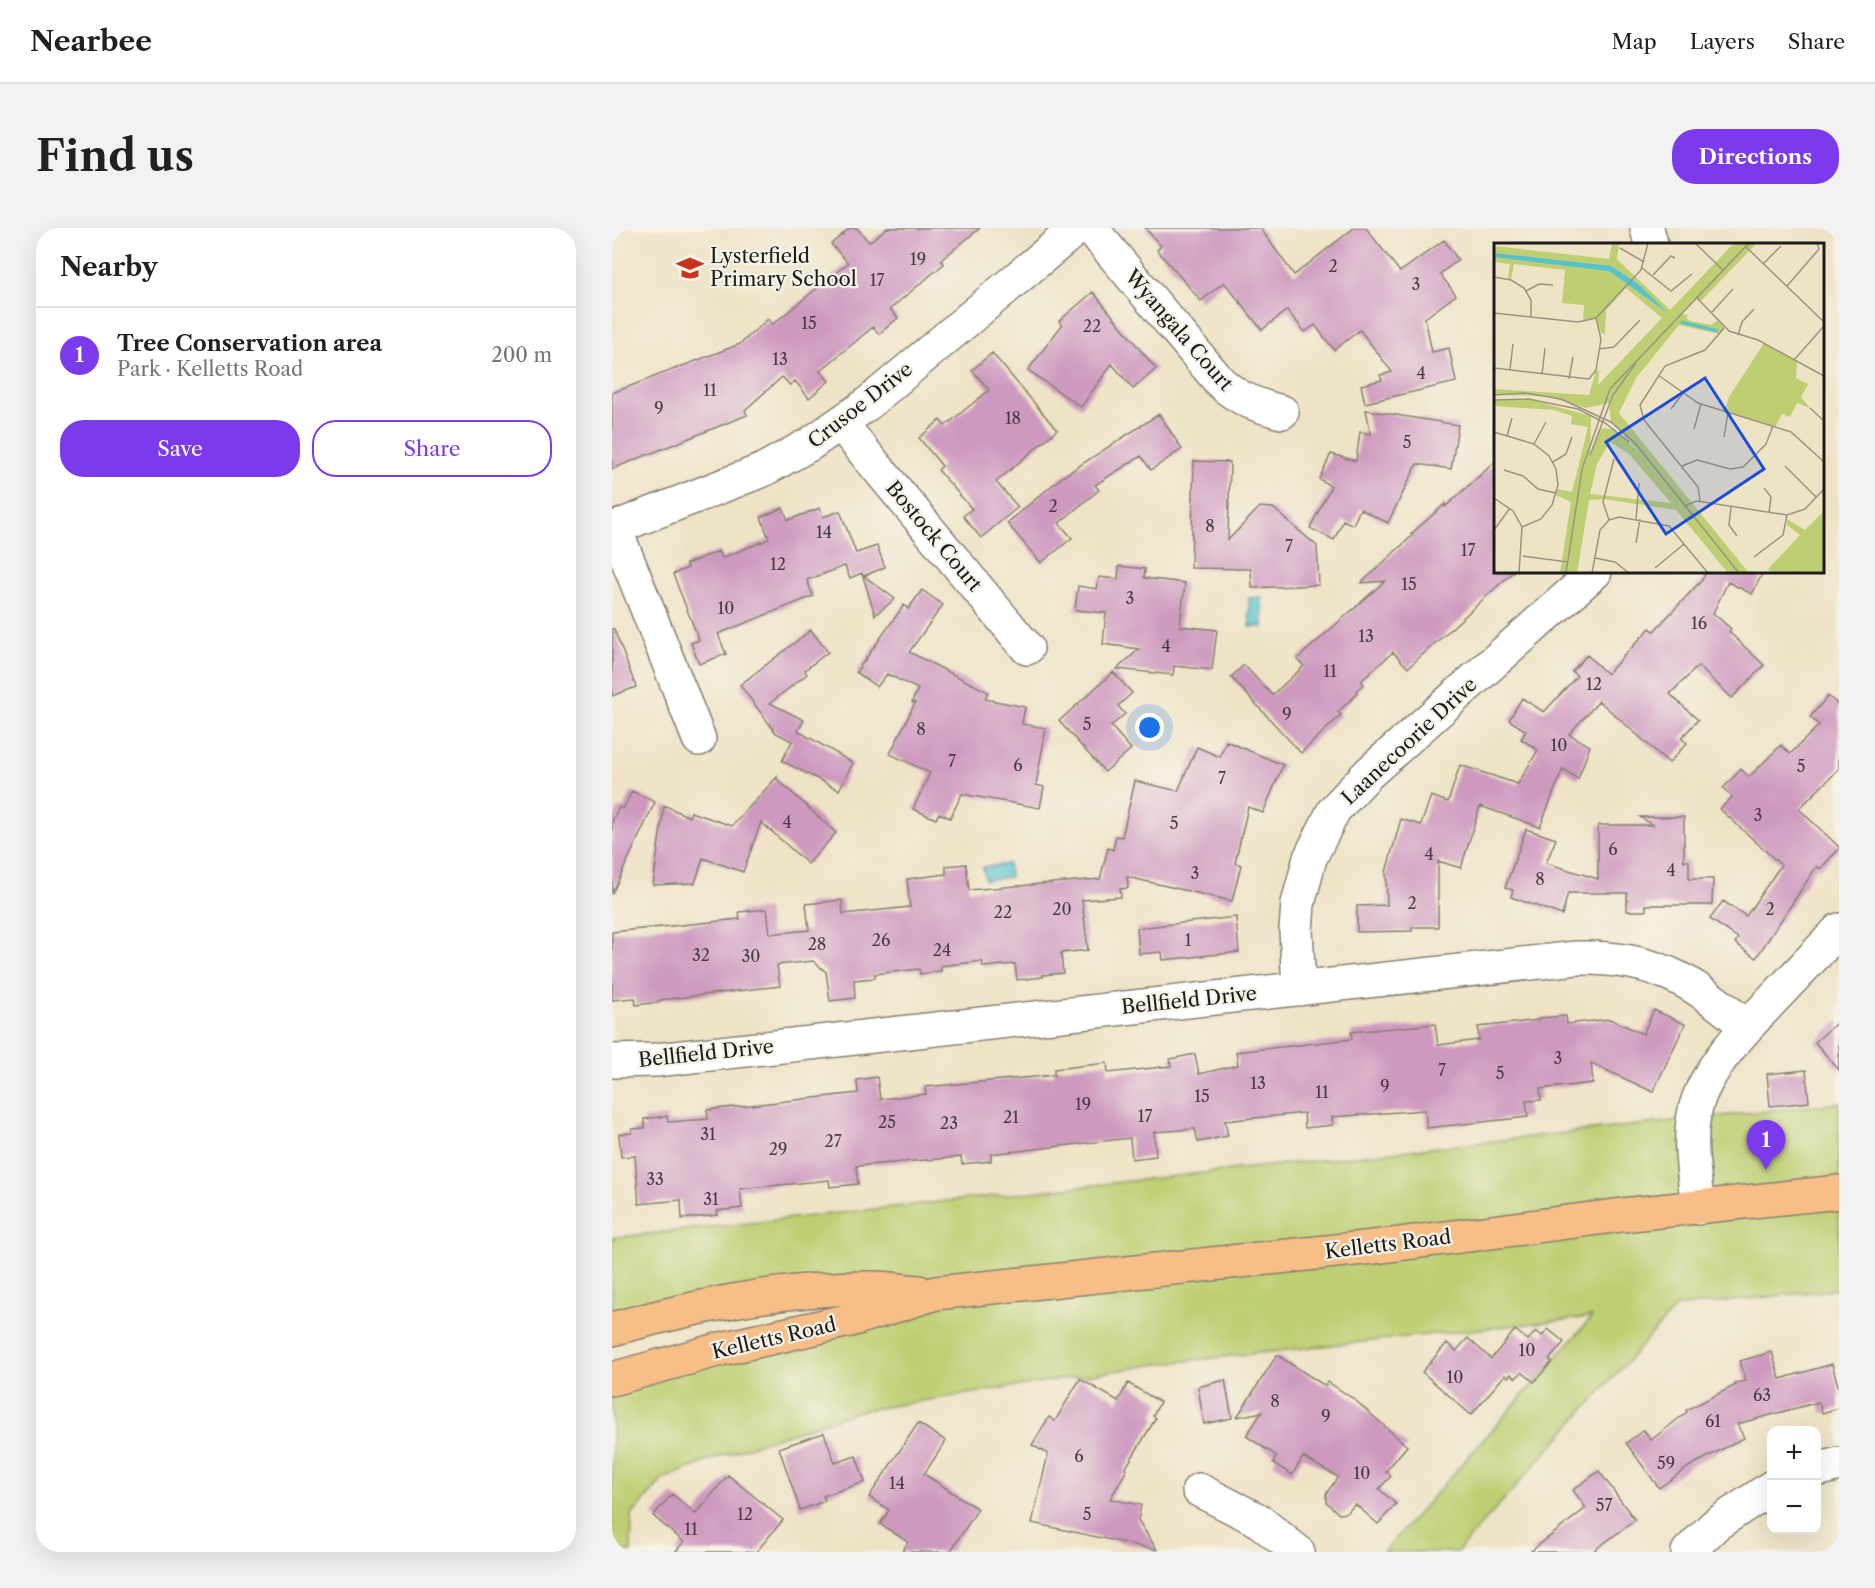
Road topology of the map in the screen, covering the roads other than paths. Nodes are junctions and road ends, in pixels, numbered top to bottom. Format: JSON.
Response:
{"nodes":[{"id":1,"x":1077,"y":228,"type":"edge"},
{"id":2,"x":1091,"y":228,"type":"edge"},
{"id":3,"x":1647,"y":228,"type":"edge"},
{"id":4,"x":1651,"y":243,"type":"edge"},
{"id":5,"x":1282,"y":412,"type":"dead end"},
{"id":6,"x":841,"y":424,"type":"junction"},
{"id":7,"x":613,"y":529,"type":"edge"},
{"id":8,"x":1594,"y":573,"type":"edge"},
{"id":9,"x":1027,"y":648,"type":"dead end"},
{"id":10,"x":699,"y":739,"type":"dead end"},
{"id":11,"x":1839,"y":930,"type":"edge"},
{"id":12,"x":1299,"y":989,"type":"junction"},
{"id":13,"x":1747,"y":1027,"type":"junction"},
{"id":14,"x":612,"y":1061,"type":"edge"},
{"id":15,"x":1839,"y":1192,"type":"edge"},
{"id":16,"x":1698,"y":1208,"type":"junction"},
{"id":17,"x":936,"y":1293,"type":"junction"},
{"id":18,"x":612,"y":1329,"type":"edge"},
{"id":19,"x":612,"y":1379,"type":"edge"},
{"id":20,"x":1839,"y":1464,"type":"edge"},
{"id":21,"x":1821,"y":1469,"type":"edge"},
{"id":22,"x":1199,"y":1490,"type":"dead end"},
{"id":23,"x":1767,"y":1490,"type":"edge"},
{"id":24,"x":1298,"y":1552,"type":"edge"},
{"id":25,"x":1688,"y":1552,"type":"edge"}],
"edges":[{"from":1,"to":6,"type":"street","name":"Crusoe Drive"},
{"from":2,"to":5,"type":"street","name":"Wyangala Court"},
{"from":3,"to":4,"type":"street"},
{"from":6,"to":7,"type":"street","name":"Crusoe Drive"},
{"from":6,"to":9,"type":"street","name":"Bostock Court"},
{"from":7,"to":10,"type":"street"},
{"from":8,"to":12,"type":"street","name":"Laanecoorie Drive"},
{"from":11,"to":13,"type":"street"},
{"from":12,"to":13,"type":"street","name":"Bellfield Drive"},
{"from":12,"to":14,"type":"street","name":"Bellfield Drive"},
{"from":13,"to":16,"type":"street"},
{"from":15,"to":16,"type":"main road","name":"Kelletts Road"},
{"from":16,"to":17,"type":"main road","name":"Kelletts Road"},
{"from":17,"to":18,"type":"main road","name":"Kelletts Road"},
{"from":17,"to":19,"type":"main road","name":"Kelletts Road"},
{"from":20,"to":21,"type":"street"},
{"from":22,"to":24,"type":"street"},
{"from":23,"to":25,"type":"street"}]}
